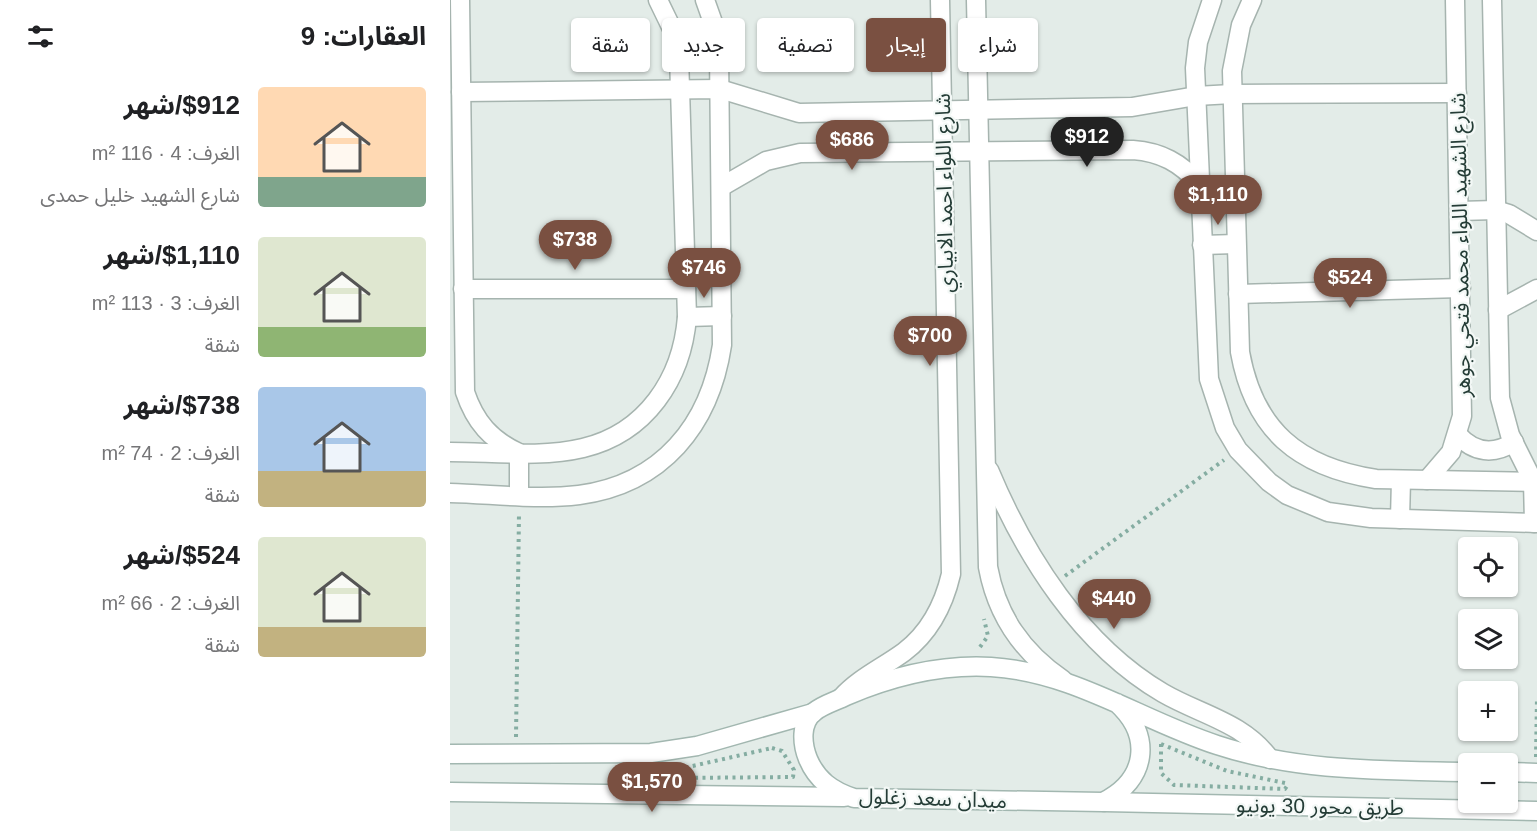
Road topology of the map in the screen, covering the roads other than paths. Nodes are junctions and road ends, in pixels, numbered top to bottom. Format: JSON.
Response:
{"nodes":[{"id":1,"x":460,"y":0,"type":"edge"},
{"id":2,"x":658,"y":0,"type":"edge"},
{"id":3,"x":705,"y":0,"type":"edge"},
{"id":4,"x":940,"y":0,"type":"edge"},
{"id":5,"x":976,"y":0,"type":"edge"},
{"id":6,"x":1212,"y":0,"type":"edge"},
{"id":7,"x":1252,"y":0,"type":"edge"},
{"id":8,"x":1455,"y":0,"type":"edge"},
{"id":9,"x":1492,"y":0,"type":"edge"},
{"id":10,"x":455,"y":30,"type":"edge"},
{"id":11,"x":720,"y":89,"type":"junction"},
{"id":12,"x":680,"y":91,"type":"junction"},
{"id":13,"x":461,"y":92,"type":"junction"},
{"id":14,"x":1457,"y":93,"type":"junction"},
{"id":15,"x":1232,"y":94,"type":"junction"},
{"id":16,"x":1196,"y":96,"type":"junction"},
{"id":17,"x":978,"y":110,"type":"junction"},
{"id":18,"x":942,"y":111,"type":"junction"},
{"id":19,"x":979,"y":151,"type":"junction"},
{"id":20,"x":942,"y":152,"type":"junction"},
{"id":21,"x":456,"y":173,"type":"edge"},
{"id":22,"x":1199,"y":184,"type":"junction"},
{"id":23,"x":721,"y":187,"type":"junction"},
{"id":24,"x":1496,"y":210,"type":"junction"},
{"id":25,"x":1459,"y":211,"type":"junction"},
{"id":26,"x":1537,"y":231,"type":"edge"},
{"id":27,"x":1236,"y":244,"type":"junction"},
{"id":28,"x":1202,"y":245,"type":"junction"},
{"id":29,"x":456,"y":261,"type":"edge"},
{"id":30,"x":1461,"y":288,"type":"junction"},
{"id":31,"x":1537,"y":288,"type":"edge"},
{"id":32,"x":463,"y":289,"type":"junction"},
{"id":33,"x":686,"y":289,"type":"junction"},
{"id":34,"x":1238,"y":294,"type":"junction"},
{"id":35,"x":1498,"y":310,"type":"junction"},
{"id":36,"x":722,"y":316,"type":"junction"},
{"id":37,"x":687,"y":317,"type":"junction"},
{"id":38,"x":1458,"y":435,"type":"junction"},
{"id":39,"x":1514,"y":442,"type":"junction"},
{"id":40,"x":450,"y":452,"type":"edge"},
{"id":41,"x":519,"y":453,"type":"junction"},
{"id":42,"x":985,"y":461,"type":"junction"},
{"id":43,"x":1401,"y":480,"type":"junction"},
{"id":44,"x":1427,"y":480,"type":"junction"},
{"id":45,"x":1535,"y":482,"type":"edge"},
{"id":46,"x":450,"y":494,"type":"edge"},
{"id":47,"x":519,"y":495,"type":"junction"},
{"id":48,"x":1400,"y":519,"type":"junction"},
{"id":49,"x":1535,"y":523,"type":"edge"},
{"id":50,"x":1063,"y":680,"type":"junction"},
{"id":51,"x":841,"y":698,"type":"junction"},
{"id":52,"x":1117,"y":703,"type":"junction"},
{"id":53,"x":813,"y":713,"type":"junction"},
{"id":54,"x":450,"y":753,"type":"edge"},
{"id":55,"x":1270,"y":759,"type":"junction"},
{"id":56,"x":1458,"y":772,"type":"edge"},
{"id":57,"x":1518,"y":772,"type":"edge"},
{"id":58,"x":1537,"y":773,"type":"edge"},
{"id":59,"x":450,"y":792,"type":"edge"},
{"id":60,"x":854,"y":798,"type":"junction"},
{"id":61,"x":1103,"y":802,"type":"junction"},
{"id":62,"x":1537,"y":811,"type":"edge"}],
"edges":[{"from":1,"to":10,"type":"street"},
{"from":2,"to":12,"type":"street"},
{"from":3,"to":11,"type":"street"},
{"from":4,"to":18,"type":"street","name":"شارع اللواء احمد الابياري"},
{"from":5,"to":17,"type":"street","name":"شارع اللواء احمد الابياري"},
{"from":6,"to":16,"type":"street"},
{"from":7,"to":15,"type":"street"},
{"from":8,"to":14,"type":"street","name":"شارع الشهيد اللواء محمد فتحي جوهر"},
{"from":9,"to":24,"type":"street","name":"شارع الشهيد اللواء محمد فتحي جوهر"},
{"from":10,"to":13,"type":"street"},
{"from":11,"to":12,"type":"street"},
{"from":11,"to":18,"type":"street"},
{"from":11,"to":23,"type":"street"},
{"from":12,"to":13,"type":"street"},
{"from":12,"to":33,"type":"street"},
{"from":13,"to":21,"type":"street"},
{"from":14,"to":15,"type":"street"},
{"from":14,"to":25,"type":"street","name":"شارع الشهيد اللواء محمد فتحي جوهر"},
{"from":15,"to":16,"type":"street"},
{"from":15,"to":27,"type":"street"},
{"from":16,"to":17,"type":"street"},
{"from":16,"to":22,"type":"street"},
{"from":17,"to":18,"type":"street"},
{"from":17,"to":19,"type":"street","name":"شارع اللواء احمد الابياري"},
{"from":18,"to":20,"type":"street","name":"شارع اللواء احمد الابياري"},
{"from":19,"to":20,"type":"street"},
{"from":19,"to":22,"type":"street"},
{"from":19,"to":42,"type":"street","name":"شارع اللواء احمد الابياري"},
{"from":20,"to":23,"type":"street"},
{"from":20,"to":51,"type":"street","name":"شارع اللواء احمد الابياري"},
{"from":21,"to":29,"type":"street"},
{"from":22,"to":28,"type":"street"},
{"from":23,"to":36,"type":"street"},
{"from":24,"to":25,"type":"street"},
{"from":24,"to":26,"type":"street"},
{"from":24,"to":35,"type":"street","name":"شارع الشهيد اللواء محمد فتحي جوهر"},
{"from":25,"to":30,"type":"street","name":"شارع الشهيد اللواء محمد فتحي جوهر"},
{"from":27,"to":28,"type":"street"},
{"from":27,"to":34,"type":"street"},
{"from":28,"to":48,"type":"street"},
{"from":29,"to":32,"type":"street"},
{"from":30,"to":34,"type":"street"},
{"from":30,"to":38,"type":"street","name":"شارع الشهيد اللواء محمد فتحي جوهر"},
{"from":31,"to":35,"type":"street"},
{"from":32,"to":33,"type":"street"},
{"from":32,"to":41,"type":"street"},
{"from":33,"to":37,"type":"street"},
{"from":34,"to":43,"type":"street"},
{"from":35,"to":39,"type":"street","name":"شارع الشهيد اللواء محمد فتحي جوهر"},
{"from":36,"to":37,"type":"street"},
{"from":36,"to":47,"type":"street"},
{"from":37,"to":41,"type":"street"},
{"from":38,"to":39,"type":"street"},
{"from":38,"to":44,"type":"street","name":"شارع الشهيد اللواء محمد فتحي جوهر"},
{"from":39,"to":45,"type":"street","name":"شارع الشهيد اللواء محمد فتحي جوهر"},
{"from":40,"to":41,"type":"street"},
{"from":41,"to":47,"type":"street"},
{"from":42,"to":50,"type":"street","name":"شارع اللواء احمد الابياري"},
{"from":42,"to":55,"type":"street"},
{"from":43,"to":44,"type":"street"},
{"from":43,"to":48,"type":"street"},
{"from":44,"to":45,"type":"street"},
{"from":45,"to":49,"type":"street"},
{"from":46,"to":47,"type":"street"},
{"from":48,"to":49,"type":"street"},
{"from":50,"to":51,"type":"street"},
{"from":50,"to":52,"type":"street"},
{"from":51,"to":53,"type":"street"},
{"from":52,"to":55,"type":"street","name":"طريق محور 30 يونيو"},
{"from":52,"to":61,"type":"street"},
{"from":53,"to":54,"type":"street"},
{"from":53,"to":60,"type":"street","name":"ميدان سعد زغلول"},
{"from":55,"to":56,"type":"street","name":"طريق محور 30 يونيو"},
{"from":57,"to":58,"type":"street"},
{"from":59,"to":60,"type":"street"},
{"from":60,"to":61,"type":"street","name":"ميدان سعد زغلول"},
{"from":61,"to":62,"type":"street","name":"طريق محور 30 يونيو"}]}
